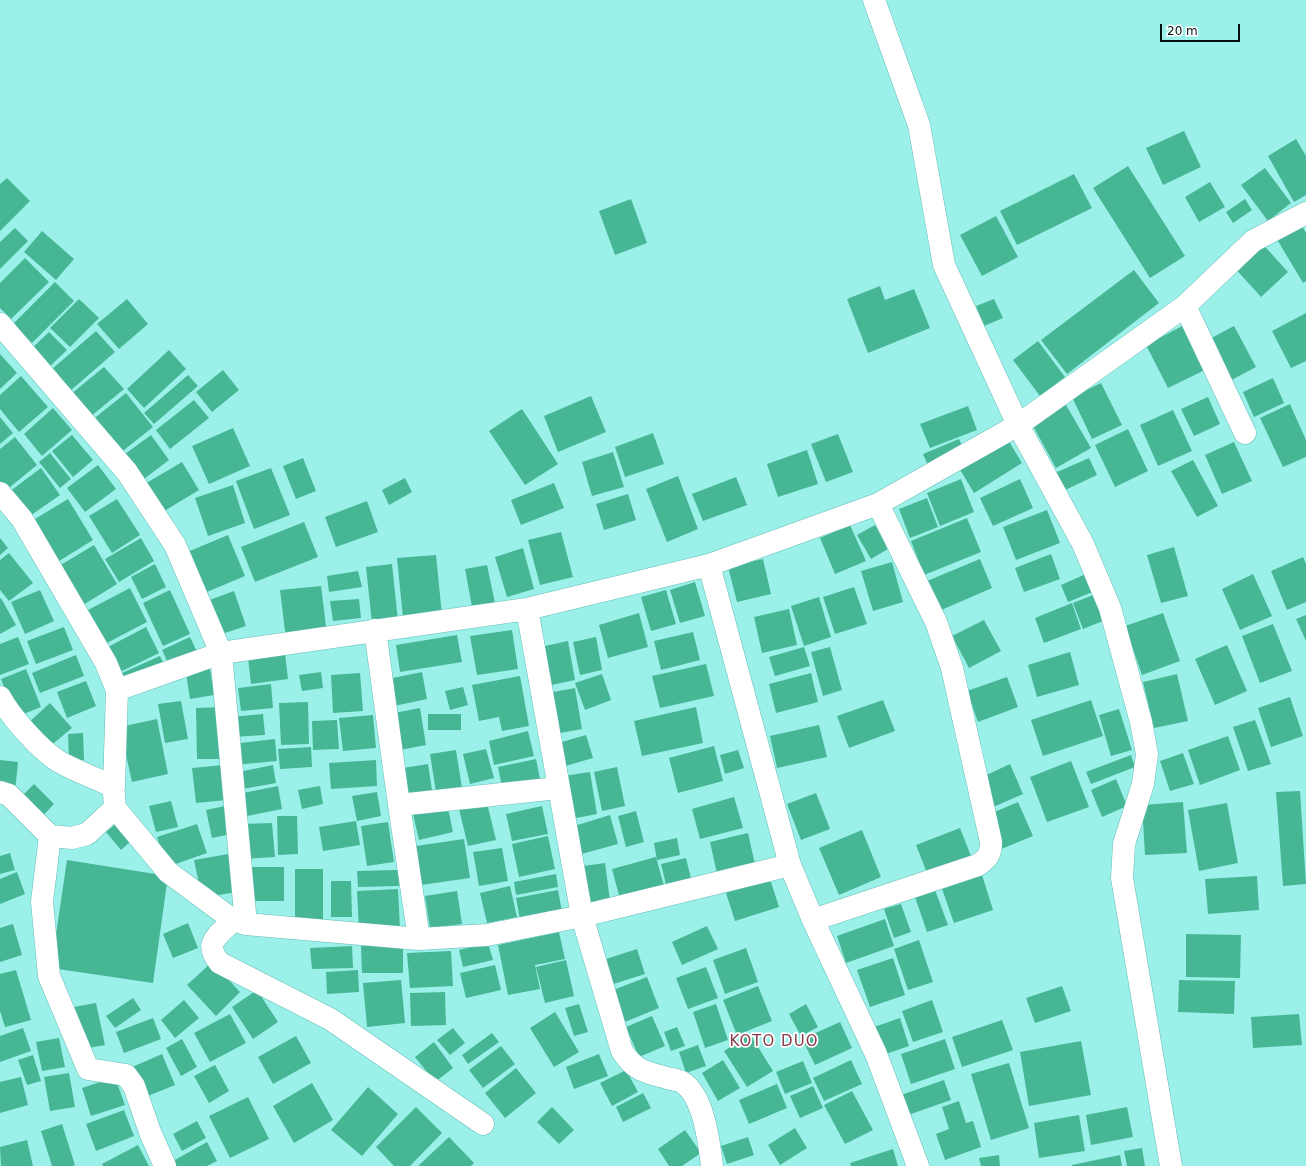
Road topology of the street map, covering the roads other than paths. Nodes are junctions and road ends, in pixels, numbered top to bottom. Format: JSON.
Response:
{"nodes":[{"id":1,"x":874,"y":0,"type":"edge"},
{"id":2,"x":1306,"y":213,"type":"edge"},
{"id":3,"x":1185,"y":306,"type":"junction"},
{"id":4,"x":0,"y":324,"type":"edge"},
{"id":5,"x":1018,"y":425,"type":"junction"},
{"id":6,"x":1245,"y":433,"type":"dead end"},
{"id":7,"x":0,"y":493,"type":"edge"},
{"id":8,"x":878,"y":504,"type":"junction"},
{"id":9,"x":709,"y":566,"type":"junction"},
{"id":10,"x":527,"y":609,"type":"junction"},
{"id":11,"x":376,"y":630,"type":"junction"},
{"id":12,"x":221,"y":654,"type":"junction"},
{"id":13,"x":117,"y":690,"type":"junction"},
{"id":14,"x":0,"y":697,"type":"edge"},
{"id":15,"x":114,"y":787,"type":"junction"},
{"id":16,"x":558,"y":788,"type":"junction"},
{"id":17,"x":0,"y":792,"type":"edge"},
{"id":18,"x":398,"y":806,"type":"junction"},
{"id":19,"x":115,"y":808,"type":"junction"},
{"id":20,"x":50,"y":836,"type":"junction"},
{"id":21,"x":790,"y":866,"type":"junction"},
{"id":22,"x":582,"y":916,"type":"junction"},
{"id":23,"x":813,"y":920,"type":"junction"},
{"id":24,"x":236,"y":923,"type":"junction"},
{"id":25,"x":419,"y":939,"type":"junction"},
{"id":26,"x":483,"y":1124,"type":"dead end"},
{"id":27,"x":165,"y":1166,"type":"edge"},
{"id":28,"x":712,"y":1166,"type":"edge"},
{"id":29,"x":918,"y":1166,"type":"edge"},
{"id":30,"x":1171,"y":1166,"type":"edge"}],
"edges":[{"from":1,"to":5,"type":"street"},
{"from":2,"to":3,"type":"street"},
{"from":3,"to":5,"type":"street"},
{"from":3,"to":6,"type":"street"},
{"from":4,"to":12,"type":"street"},
{"from":5,"to":8,"type":"street"},
{"from":5,"to":30,"type":"street"},
{"from":7,"to":13,"type":"street"},
{"from":8,"to":9,"type":"street"},
{"from":8,"to":23,"type":"street"},
{"from":9,"to":10,"type":"street"},
{"from":9,"to":21,"type":"street"},
{"from":10,"to":11,"type":"street"},
{"from":10,"to":16,"type":"street"},
{"from":11,"to":12,"type":"street"},
{"from":11,"to":18,"type":"street"},
{"from":12,"to":13,"type":"street"},
{"from":12,"to":24,"type":"street"},
{"from":13,"to":15,"type":"street"},
{"from":14,"to":15,"type":"street"},
{"from":15,"to":19,"type":"street"},
{"from":16,"to":18,"type":"street"},
{"from":16,"to":22,"type":"street"},
{"from":17,"to":20,"type":"street"},
{"from":18,"to":25,"type":"street"},
{"from":19,"to":20,"type":"street"},
{"from":19,"to":24,"type":"street"},
{"from":20,"to":27,"type":"street"},
{"from":21,"to":22,"type":"street"},
{"from":21,"to":23,"type":"street"},
{"from":22,"to":25,"type":"street"},
{"from":22,"to":28,"type":"street"},
{"from":23,"to":29,"type":"street"},
{"from":24,"to":25,"type":"street"},
{"from":24,"to":26,"type":"street"}]}
